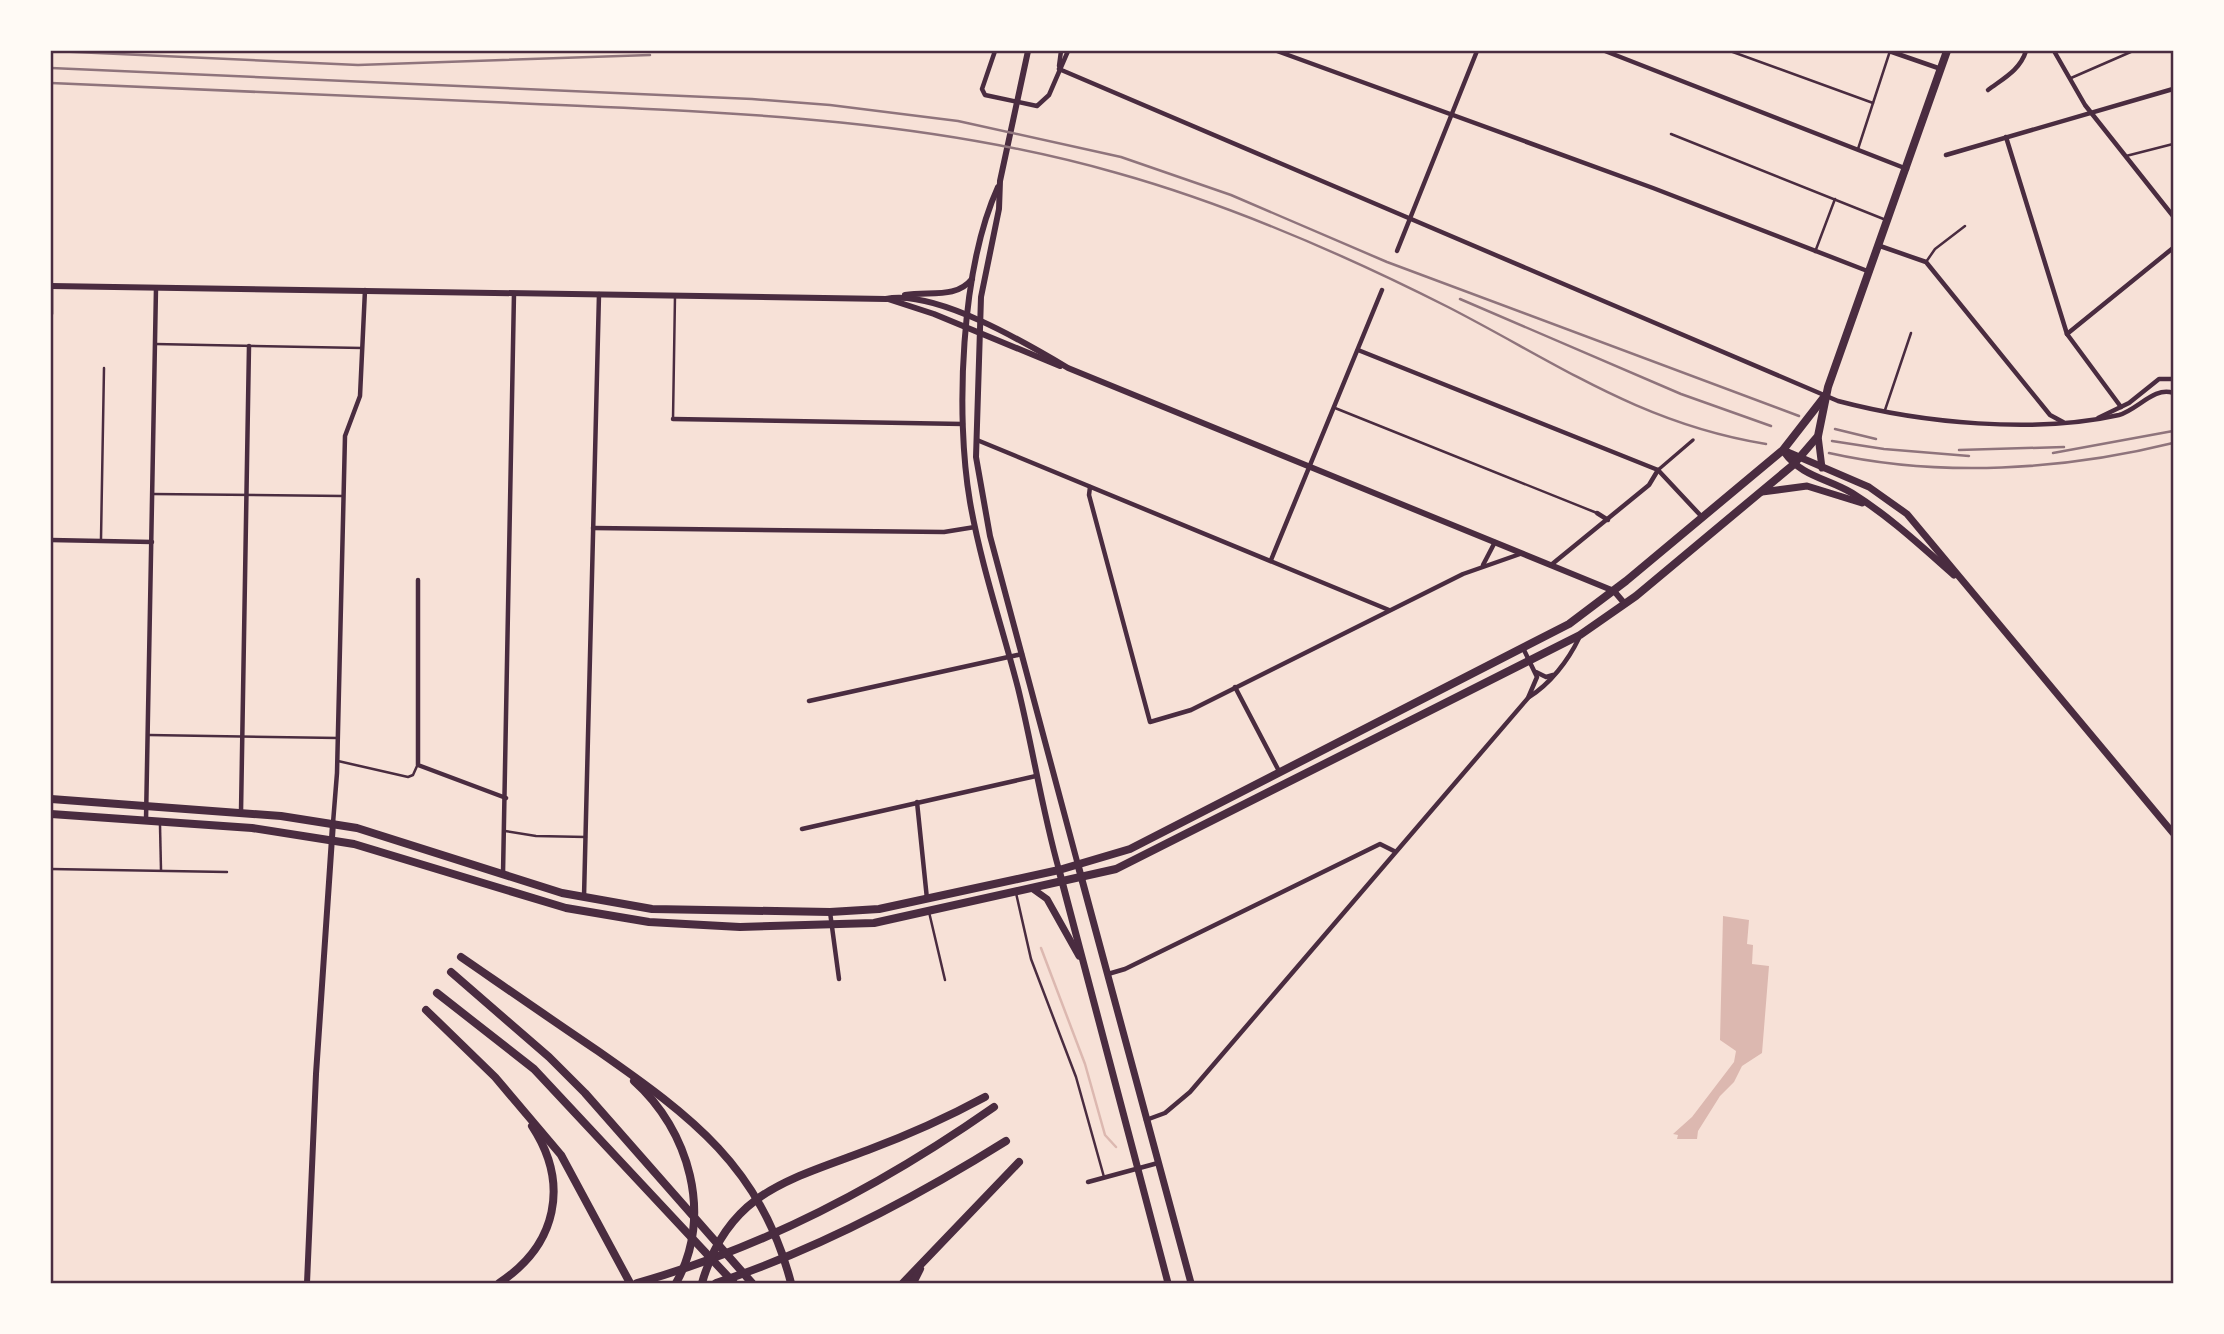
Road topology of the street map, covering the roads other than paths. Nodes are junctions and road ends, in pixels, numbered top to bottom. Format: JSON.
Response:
{"nodes":[{"id":1,"x":995,"y":51,"type":"edge"},
{"id":2,"x":1028,"y":51,"type":"edge"},
{"id":3,"x":1061,"y":51,"type":"edge"},
{"id":4,"x":1068,"y":51,"type":"edge"},
{"id":5,"x":1277,"y":51,"type":"edge"},
{"id":6,"x":1478,"y":51,"type":"edge"},
{"id":7,"x":1605,"y":51,"type":"edge"},
{"id":8,"x":1730,"y":51,"type":"edge"},
{"id":9,"x":1889,"y":51,"type":"edge"},
{"id":10,"x":1947,"y":51,"type":"edge"},
{"id":11,"x":2026,"y":51,"type":"edge"},
{"id":12,"x":2054,"y":51,"type":"edge"},
{"id":13,"x":2133,"y":51,"type":"edge"},
{"id":14,"x":1059,"y":68,"type":"junction"},
{"id":15,"x":1941,"y":69,"type":"junction"},
{"id":16,"x":2071,"y":78,"type":"junction"},
{"id":17,"x":2173,"y":89,"type":"edge"},
{"id":18,"x":1988,"y":90,"type":"dead end"},
{"id":19,"x":1873,"y":103,"type":"junction"},
{"id":20,"x":2091,"y":113,"type":"junction"},
{"id":21,"x":1452,"y":115,"type":"junction"},
{"id":22,"x":1671,"y":134,"type":"dead end"},
{"id":23,"x":2006,"y":137,"type":"junction"},
{"id":24,"x":2173,"y":144,"type":"edge"},
{"id":25,"x":1858,"y":149,"type":"junction"},
{"id":26,"x":1946,"y":155,"type":"dead end"},
{"id":27,"x":2124,"y":157,"type":"junction"},
{"id":28,"x":1907,"y":169,"type":"junction"},
{"id":29,"x":1000,"y":181,"type":"junction"},
{"id":30,"x":1835,"y":200,"type":"junction"},
{"id":31,"x":2173,"y":216,"type":"edge"},
{"id":32,"x":1410,"y":218,"type":"junction"},
{"id":33,"x":1888,"y":221,"type":"junction"},
{"id":34,"x":1965,"y":226,"type":"dead end"},
{"id":35,"x":1880,"y":246,"type":"junction"},
{"id":36,"x":2173,"y":248,"type":"edge"},
{"id":37,"x":1397,"y":251,"type":"dead end"},
{"id":38,"x":1815,"y":252,"type":"junction"},
{"id":39,"x":1926,"y":262,"type":"junction"},
{"id":40,"x":1870,"y":272,"type":"junction"},
{"id":41,"x":972,"y":279,"type":"junction"},
{"id":42,"x":51,"y":286,"type":"edge"},
{"id":43,"x":156,"y":287,"type":"junction"},
{"id":44,"x":365,"y":289,"type":"junction"},
{"id":45,"x":1382,"y":290,"type":"dead end"},
{"id":46,"x":514,"y":292,"type":"junction"},
{"id":47,"x":599,"y":293,"type":"junction"},
{"id":48,"x":675,"y":294,"type":"junction"},
{"id":49,"x":904,"y":295,"type":"junction"},
{"id":50,"x":886,"y":299,"type":"junction"},
{"id":51,"x":51,"y":314,"type":"edge"},
{"id":52,"x":968,"y":317,"type":"junction"},
{"id":53,"x":980,"y":322,"type":"junction"},
{"id":54,"x":968,"y":328,"type":"junction"},
{"id":55,"x":979,"y":333,"type":"junction"},
{"id":56,"x":1911,"y":333,"type":"dead end"},
{"id":57,"x":2067,"y":334,"type":"junction"},
{"id":58,"x":155,"y":344,"type":"junction"},
{"id":59,"x":249,"y":346,"type":"junction"},
{"id":60,"x":363,"y":348,"type":"junction"},
{"id":61,"x":1358,"y":350,"type":"junction"},
{"id":62,"x":104,"y":368,"type":"dead end"},
{"id":63,"x":1068,"y":368,"type":"junction"},
{"id":64,"x":2173,"y":369,"type":"edge"},
{"id":65,"x":2172,"y":379,"type":"edge"},
{"id":66,"x":2173,"y":393,"type":"edge"},
{"id":67,"x":1825,"y":396,"type":"junction"},
{"id":68,"x":2121,"y":407,"type":"junction"},
{"id":69,"x":1335,"y":408,"type":"junction"},
{"id":70,"x":2046,"y":410,"type":"junction"},
{"id":71,"x":1885,"y":412,"type":"junction"},
{"id":72,"x":2098,"y":418,"type":"junction"},
{"id":73,"x":673,"y":419,"type":"joint"},
{"id":74,"x":2063,"y":422,"type":"junction"},
{"id":75,"x":964,"y":424,"type":"junction"},
{"id":76,"x":2035,"y":424,"type":"junction"},
{"id":77,"x":1818,"y":436,"type":"junction"},
{"id":78,"x":976,"y":439,"type":"junction"},
{"id":79,"x":1693,"y":440,"type":"dead end"},
{"id":80,"x":1783,"y":450,"type":"junction"},
{"id":81,"x":1796,"y":462,"type":"junction"},
{"id":82,"x":1311,"y":468,"type":"junction"},
{"id":83,"x":1822,"y":468,"type":"junction"},
{"id":84,"x":1658,"y":470,"type":"junction"},
{"id":85,"x":1090,"y":487,"type":"junction"},
{"id":86,"x":1761,"y":492,"type":"junction"},
{"id":87,"x":152,"y":494,"type":"junction"},
{"id":88,"x":248,"y":494,"type":"junction"},
{"id":89,"x":343,"y":496,"type":"junction"},
{"id":90,"x":1869,"y":506,"type":"junction"},
{"id":91,"x":1597,"y":513,"type":"joint"},
{"id":92,"x":1703,"y":517,"type":"junction"},
{"id":93,"x":1608,"y":520,"type":"junction"},
{"id":94,"x":975,"y":527,"type":"junction"},
{"id":95,"x":593,"y":528,"type":"junction"},
{"id":96,"x":51,"y":540,"type":"edge"},
{"id":97,"x":101,"y":541,"type":"junction"},
{"id":98,"x":152,"y":542,"type":"junction"},
{"id":99,"x":1495,"y":542,"type":"junction"},
{"id":100,"x":1524,"y":554,"type":"junction"},
{"id":101,"x":1271,"y":561,"type":"junction"},
{"id":102,"x":1551,"y":565,"type":"junction"},
{"id":103,"x":1482,"y":566,"type":"junction"},
{"id":104,"x":418,"y":580,"type":"dead end"},
{"id":105,"x":1965,"y":584,"type":"junction"},
{"id":106,"x":1614,"y":591,"type":"junction"},
{"id":107,"x":1625,"y":604,"type":"junction"},
{"id":108,"x":1390,"y":610,"type":"junction"},
{"id":109,"x":1580,"y":635,"type":"junction"},
{"id":110,"x":1524,"y":650,"type":"junction"},
{"id":111,"x":1022,"y":654,"type":"junction"},
{"id":112,"x":1009,"y":657,"type":"junction"},
{"id":113,"x":1530,"y":661,"type":"junction"},
{"id":114,"x":1536,"y":672,"type":"junction"},
{"id":115,"x":1554,"y":674,"type":"junction"},
{"id":116,"x":1235,"y":687,"type":"junction"},
{"id":117,"x":1528,"y":698,"type":"junction"},
{"id":118,"x":809,"y":702,"type":"dead end"},
{"id":119,"x":148,"y":735,"type":"junction"},
{"id":120,"x":242,"y":737,"type":"junction"},
{"id":121,"x":338,"y":738,"type":"junction"},
{"id":122,"x":338,"y":761,"type":"junction"},
{"id":123,"x":418,"y":765,"type":"junction"},
{"id":124,"x":1280,"y":774,"type":"junction"},
{"id":125,"x":1036,"y":776,"type":"junction"},
{"id":126,"x":506,"y":798,"type":"junction"},
{"id":127,"x":51,"y":799,"type":"edge"},
{"id":128,"x":917,"y":802,"type":"junction"},
{"id":129,"x":147,"y":805,"type":"junction"},
{"id":130,"x":242,"y":812,"type":"junction"},
{"id":131,"x":51,"y":814,"type":"edge"},
{"id":132,"x":146,"y":820,"type":"junction"},
{"id":133,"x":160,"y":821,"type":"junction"},
{"id":134,"x":333,"y":823,"type":"junction"},
{"id":135,"x":802,"y":829,"type":"dead end"},
{"id":136,"x":505,"y":831,"type":"junction"},
{"id":137,"x":2173,"y":834,"type":"edge"},
{"id":138,"x":586,"y":837,"type":"junction"},
{"id":139,"x":331,"y":840,"type":"junction"},
{"id":140,"x":1394,"y":851,"type":"junction"},
{"id":141,"x":1077,"y":865,"type":"junction"},
{"id":142,"x":51,"y":869,"type":"edge"},
{"id":143,"x":1059,"y":870,"type":"junction"},
{"id":144,"x":162,"y":872,"type":"junction"},
{"id":145,"x":228,"y":872,"type":"dead end"},
{"id":146,"x":503,"y":874,"type":"junction"},
{"id":147,"x":1081,"y":878,"type":"junction"},
{"id":148,"x":1062,"y":883,"type":"junction"},
{"id":149,"x":1033,"y":889,"type":"junction"},
{"id":150,"x":1016,"y":893,"type":"junction"},
{"id":151,"x":584,"y":898,"type":"junction"},
{"id":152,"x":928,"y":900,"type":"junction"},
{"id":153,"x":830,"y":912,"type":"junction"},
{"id":154,"x":929,"y":912,"type":"junction"},
{"id":155,"x":832,"y":925,"type":"junction"},
{"id":156,"x":461,"y":957,"type":"dead end"},
{"id":157,"x":1084,"y":966,"type":"junction"},
{"id":158,"x":451,"y":972,"type":"dead end"},
{"id":159,"x":1107,"y":974,"type":"junction"},
{"id":160,"x":839,"y":979,"type":"dead end"},
{"id":161,"x":945,"y":980,"type":"dead end"},
{"id":162,"x":437,"y":993,"type":"dead end"},
{"id":163,"x":426,"y":1010,"type":"dead end"},
{"id":164,"x":594,"y":1049,"type":"junction"},
{"id":165,"x":495,"y":1077,"type":"junction"},
{"id":166,"x":985,"y":1097,"type":"dead end"},
{"id":167,"x":994,"y":1107,"type":"dead end"},
{"id":168,"x":1146,"y":1120,"type":"junction"},
{"id":169,"x":1006,"y":1141,"type":"dead end"},
{"id":170,"x":1018,"y":1162,"type":"dead end"},
{"id":171,"x":1158,"y":1163,"type":"junction"},
{"id":172,"x":1136,"y":1169,"type":"junction"},
{"id":173,"x":1104,"y":1178,"type":"junction"},
{"id":174,"x":1088,"y":1182,"type":"dead end"},
{"id":175,"x":928,"y":1254,"type":"junction"},
{"id":176,"x":307,"y":1283,"type":"edge"},
{"id":177,"x":499,"y":1283,"type":"edge"},
{"id":178,"x":630,"y":1283,"type":"edge"},
{"id":179,"x":637,"y":1283,"type":"edge"},
{"id":180,"x":676,"y":1283,"type":"edge"},
{"id":181,"x":702,"y":1283,"type":"edge"},
{"id":182,"x":716,"y":1283,"type":"edge"},
{"id":183,"x":734,"y":1283,"type":"edge"},
{"id":184,"x":752,"y":1283,"type":"edge"},
{"id":185,"x":791,"y":1283,"type":"edge"},
{"id":186,"x":903,"y":1283,"type":"edge"},
{"id":187,"x":913,"y":1283,"type":"edge"},
{"id":188,"x":1168,"y":1283,"type":"edge"},
{"id":189,"x":1191,"y":1283,"type":"edge"}],
"edges":[{"from":1,"to":14,"type":"street"},
{"from":2,"to":29,"type":"main road"},
{"from":3,"to":14,"type":"street"},
{"from":4,"to":14,"type":"street"},
{"from":5,"to":21,"type":"street"},
{"from":6,"to":21,"type":"street"},
{"from":7,"to":25,"type":"street"},
{"from":8,"to":19,"type":"lane"},
{"from":9,"to":15,"type":"street"},
{"from":9,"to":19,"type":"lane"},
{"from":10,"to":15,"type":"highway"},
{"from":11,"to":18,"type":"street"},
{"from":12,"to":16,"type":"street"},
{"from":13,"to":16,"type":"lane"},
{"from":14,"to":32,"type":"street"},
{"from":15,"to":28,"type":"highway"},
{"from":16,"to":20,"type":"street"},
{"from":17,"to":20,"type":"street"},
{"from":19,"to":25,"type":"lane"},
{"from":20,"to":23,"type":"street"},
{"from":20,"to":27,"type":"street"},
{"from":21,"to":32,"type":"street"},
{"from":21,"to":38,"type":"street"},
{"from":22,"to":30,"type":"lane"},
{"from":23,"to":26,"type":"street"},
{"from":23,"to":57,"type":"street"},
{"from":24,"to":27,"type":"lane"},
{"from":25,"to":28,"type":"street"},
{"from":27,"to":31,"type":"street"},
{"from":28,"to":33,"type":"highway"},
{"from":29,"to":41,"type":"main road"},
{"from":29,"to":53,"type":"main road"},
{"from":30,"to":33,"type":"lane"},
{"from":30,"to":38,"type":"lane"},
{"from":32,"to":37,"type":"street"},
{"from":32,"to":67,"type":"street"},
{"from":33,"to":35,"type":"highway"},
{"from":34,"to":39,"type":"lane"},
{"from":35,"to":39,"type":"street"},
{"from":35,"to":40,"type":"highway"},
{"from":36,"to":57,"type":"street"},
{"from":38,"to":40,"type":"street"},
{"from":39,"to":70,"type":"street"},
{"from":40,"to":67,"type":"highway"},
{"from":41,"to":49,"type":"main road"},
{"from":41,"to":52,"type":"main road"},
{"from":42,"to":43,"type":"main road"},
{"from":42,"to":51,"type":"street"},
{"from":43,"to":44,"type":"main road"},
{"from":43,"to":58,"type":"street"},
{"from":44,"to":46,"type":"main road"},
{"from":44,"to":60,"type":"street"},
{"from":45,"to":61,"type":"street"},
{"from":46,"to":47,"type":"main road"},
{"from":46,"to":126,"type":"street"},
{"from":47,"to":48,"type":"main road"},
{"from":47,"to":95,"type":"street"},
{"from":48,"to":50,"type":"main road"},
{"from":48,"to":73,"type":"lane"},
{"from":49,"to":50,"type":"main road"},
{"from":49,"to":52,"type":"main road"},
{"from":50,"to":54,"type":"main road"},
{"from":52,"to":53,"type":"main road"},
{"from":52,"to":54,"type":"main road"},
{"from":53,"to":55,"type":"main road"},
{"from":53,"to":63,"type":"main road"},
{"from":54,"to":55,"type":"main road"},
{"from":54,"to":75,"type":"main road"},
{"from":55,"to":63,"type":"main road"},
{"from":55,"to":78,"type":"main road"},
{"from":56,"to":71,"type":"lane"},
{"from":57,"to":68,"type":"street"},
{"from":58,"to":59,"type":"lane"},
{"from":58,"to":87,"type":"street"},
{"from":59,"to":60,"type":"lane"},
{"from":59,"to":88,"type":"street"},
{"from":60,"to":89,"type":"street"},
{"from":61,"to":69,"type":"street"},
{"from":61,"to":84,"type":"street"},
{"from":62,"to":97,"type":"lane"},
{"from":63,"to":82,"type":"main road"},
{"from":64,"to":65,"type":"street"},
{"from":65,"to":68,"type":"street"},
{"from":66,"to":72,"type":"street"},
{"from":67,"to":71,"type":"street"},
{"from":67,"to":77,"type":"highway"},
{"from":67,"to":80,"type":"highway"},
{"from":68,"to":72,"type":"street"},
{"from":69,"to":82,"type":"street"},
{"from":69,"to":91,"type":"lane"},
{"from":70,"to":74,"type":"street"},
{"from":70,"to":76,"type":"street"},
{"from":71,"to":76,"type":"street"},
{"from":72,"to":74,"type":"street"},
{"from":73,"to":75,"type":"street"},
{"from":74,"to":76,"type":"street"},
{"from":75,"to":94,"type":"main road"},
{"from":77,"to":81,"type":"highway"},
{"from":77,"to":83,"type":"main road"},
{"from":78,"to":85,"type":"street"},
{"from":78,"to":111,"type":"main road"},
{"from":79,"to":84,"type":"street"},
{"from":80,"to":81,"type":"main road"},
{"from":80,"to":92,"type":"highway"},
{"from":81,"to":83,"type":"main road"},
{"from":81,"to":86,"type":"highway"},
{"from":81,"to":90,"type":"main road"},
{"from":82,"to":99,"type":"main road"},
{"from":82,"to":101,"type":"street"},
{"from":83,"to":105,"type":"main road"},
{"from":84,"to":92,"type":"street"},
{"from":84,"to":93,"type":"street"},
{"from":85,"to":101,"type":"street"},
{"from":85,"to":116,"type":"street"},
{"from":86,"to":90,"type":"main road"},
{"from":86,"to":107,"type":"highway"},
{"from":87,"to":88,"type":"lane"},
{"from":87,"to":98,"type":"street"},
{"from":88,"to":89,"type":"lane"},
{"from":88,"to":120,"type":"street"},
{"from":89,"to":121,"type":"street"},
{"from":90,"to":105,"type":"main road"},
{"from":91,"to":93,"type":"street"},
{"from":92,"to":106,"type":"highway"},
{"from":93,"to":102,"type":"street"},
{"from":94,"to":95,"type":"street"},
{"from":94,"to":112,"type":"main road"},
{"from":95,"to":138,"type":"street"},
{"from":96,"to":97,"type":"street"},
{"from":97,"to":98,"type":"street"},
{"from":98,"to":119,"type":"street"},
{"from":99,"to":100,"type":"main road"},
{"from":99,"to":103,"type":"street"},
{"from":100,"to":102,"type":"main road"},
{"from":100,"to":103,"type":"street"},
{"from":101,"to":108,"type":"street"},
{"from":102,"to":106,"type":"main road"},
{"from":103,"to":108,"type":"street"},
{"from":104,"to":123,"type":"street"},
{"from":105,"to":137,"type":"main road"},
{"from":106,"to":107,"type":"main road"},
{"from":106,"to":110,"type":"highway"},
{"from":107,"to":109,"type":"highway"},
{"from":108,"to":116,"type":"street"},
{"from":109,"to":113,"type":"highway"},
{"from":109,"to":115,"type":"street"},
{"from":110,"to":113,"type":"street"},
{"from":110,"to":124,"type":"highway"},
{"from":111,"to":112,"type":"street"},
{"from":111,"to":141,"type":"main road"},
{"from":112,"to":118,"type":"street"},
{"from":112,"to":125,"type":"main road"},
{"from":113,"to":114,"type":"street"},
{"from":113,"to":147,"type":"highway"},
{"from":114,"to":115,"type":"street"},
{"from":114,"to":117,"type":"street"},
{"from":115,"to":117,"type":"street"},
{"from":116,"to":124,"type":"street"},
{"from":117,"to":140,"type":"street"},
{"from":119,"to":120,"type":"lane"},
{"from":119,"to":129,"type":"street"},
{"from":120,"to":121,"type":"lane"},
{"from":120,"to":130,"type":"street"},
{"from":121,"to":122,"type":"street"},
{"from":122,"to":123,"type":"lane"},
{"from":122,"to":134,"type":"street"},
{"from":123,"to":126,"type":"street"},
{"from":124,"to":141,"type":"highway"},
{"from":125,"to":128,"type":"street"},
{"from":125,"to":143,"type":"main road"},
{"from":126,"to":136,"type":"street"},
{"from":127,"to":129,"type":"highway"},
{"from":128,"to":135,"type":"street"},
{"from":128,"to":152,"type":"street"},
{"from":129,"to":130,"type":"highway"},
{"from":129,"to":132,"type":"street"},
{"from":130,"to":134,"type":"highway"},
{"from":131,"to":132,"type":"highway"},
{"from":132,"to":133,"type":"highway"},
{"from":133,"to":139,"type":"highway"},
{"from":133,"to":144,"type":"lane"},
{"from":134,"to":139,"type":"main road"},
{"from":134,"to":146,"type":"highway"},
{"from":136,"to":138,"type":"lane"},
{"from":136,"to":146,"type":"street"},
{"from":138,"to":151,"type":"street"},
{"from":139,"to":155,"type":"highway"},
{"from":139,"to":176,"type":"main road"},
{"from":140,"to":159,"type":"street"},
{"from":140,"to":168,"type":"street"},
{"from":141,"to":143,"type":"highway"},
{"from":141,"to":147,"type":"main road"},
{"from":142,"to":144,"type":"lane"},
{"from":143,"to":148,"type":"main road"},
{"from":143,"to":152,"type":"highway"},
{"from":144,"to":145,"type":"lane"},
{"from":146,"to":151,"type":"highway"},
{"from":147,"to":148,"type":"highway"},
{"from":147,"to":159,"type":"main road"},
{"from":148,"to":149,"type":"highway"},
{"from":148,"to":157,"type":"main road"},
{"from":149,"to":150,"type":"highway"},
{"from":149,"to":157,"type":"main road"},
{"from":150,"to":154,"type":"highway"},
{"from":150,"to":173,"type":"lane"},
{"from":151,"to":153,"type":"highway"},
{"from":152,"to":153,"type":"highway"},
{"from":153,"to":155,"type":"street"},
{"from":154,"to":155,"type":"highway"},
{"from":154,"to":161,"type":"lane"},
{"from":155,"to":160,"type":"street"},
{"from":156,"to":164,"type":"highway"},
{"from":157,"to":172,"type":"main road"},
{"from":158,"to":184,"type":"highway"},
{"from":159,"to":168,"type":"main road"},
{"from":162,"to":183,"type":"highway"},
{"from":163,"to":165,"type":"highway"},
{"from":164,"to":180,"type":"highway"},
{"from":164,"to":185,"type":"highway"},
{"from":165,"to":177,"type":"highway"},
{"from":165,"to":178,"type":"highway"},
{"from":166,"to":181,"type":"highway"},
{"from":167,"to":179,"type":"highway"},
{"from":168,"to":171,"type":"main road"},
{"from":169,"to":182,"type":"highway"},
{"from":170,"to":175,"type":"highway"},
{"from":171,"to":172,"type":"street"},
{"from":171,"to":189,"type":"main road"},
{"from":172,"to":173,"type":"street"},
{"from":172,"to":188,"type":"main road"},
{"from":173,"to":174,"type":"street"},
{"from":175,"to":186,"type":"highway"},
{"from":175,"to":187,"type":"highway"}]}
